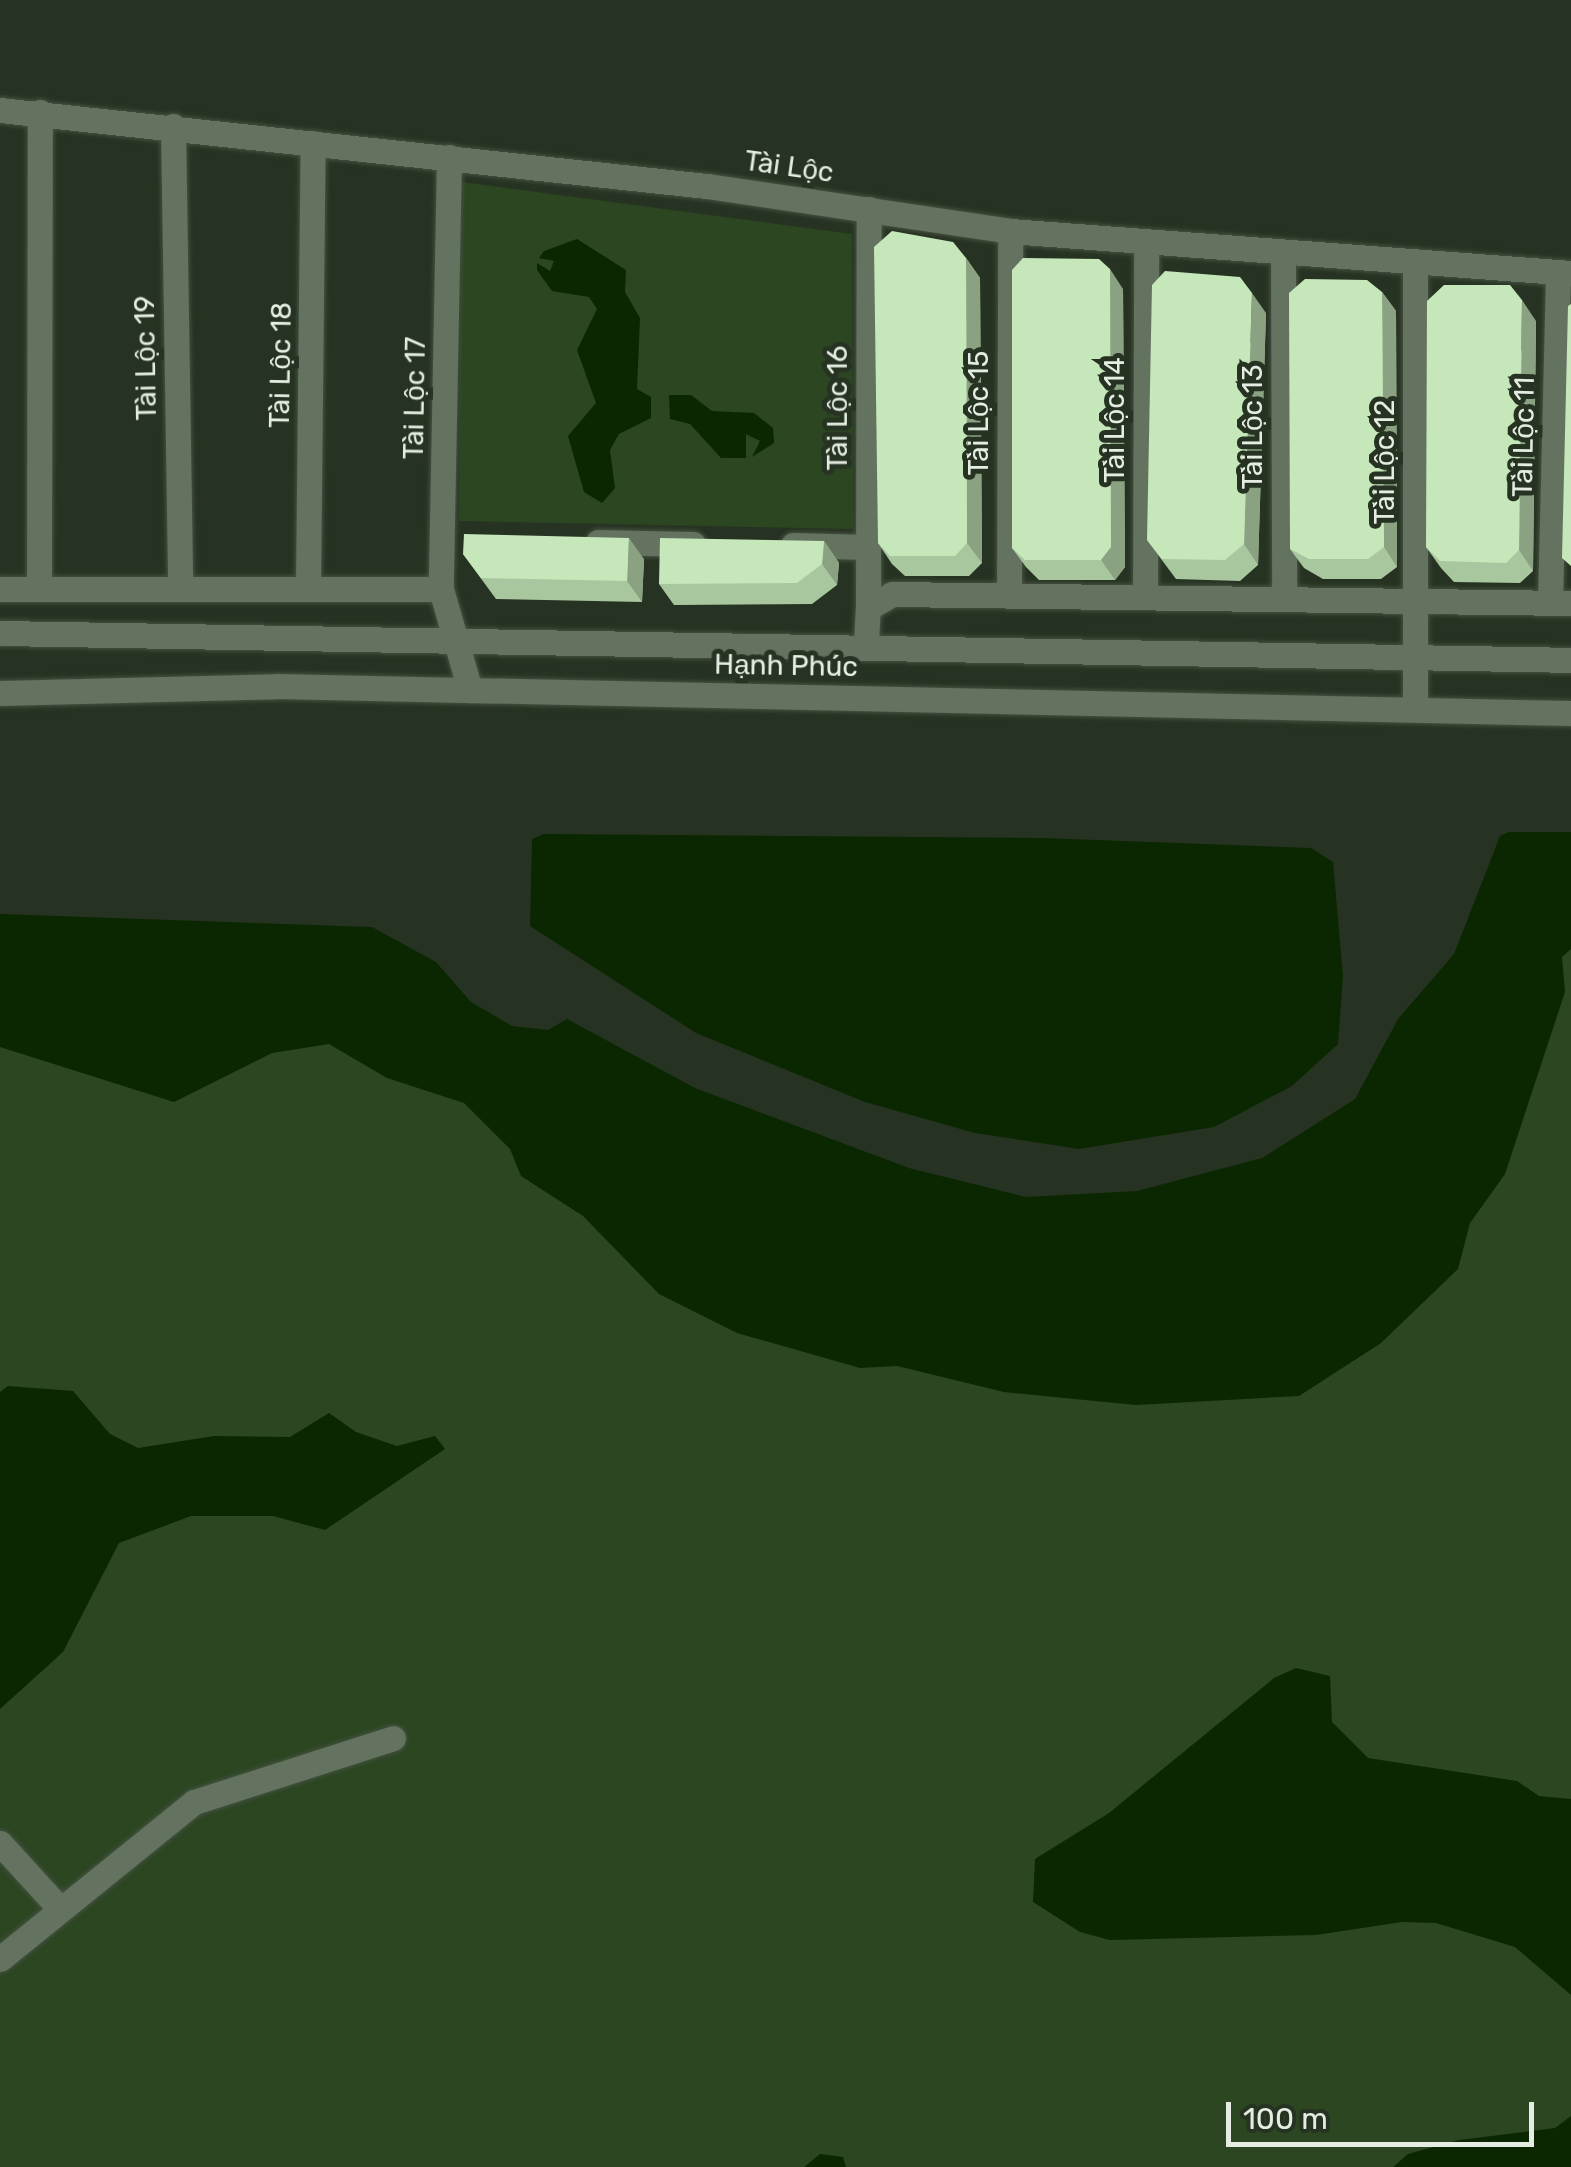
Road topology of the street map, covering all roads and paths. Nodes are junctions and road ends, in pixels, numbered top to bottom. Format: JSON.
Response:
{"nodes":[{"id":1,"x":0,"y":110,"type":"edge"},
{"id":2,"x":40,"y":112,"type":"junction"},
{"id":3,"x":172,"y":126,"type":"junction"},
{"id":4,"x":313,"y":143,"type":"junction"},
{"id":5,"x":449,"y":156,"type":"junction"},
{"id":6,"x":870,"y":209,"type":"junction"},
{"id":7,"x":1010,"y":230,"type":"junction"},
{"id":8,"x":1146,"y":242,"type":"junction"},
{"id":9,"x":1283,"y":254,"type":"junction"},
{"id":10,"x":1415,"y":264,"type":"junction"},
{"id":11,"x":1564,"y":272,"type":"edge"},
{"id":12,"x":442,"y":539,"type":"junction"},
{"id":13,"x":478,"y":540,"type":"edge"},
{"id":14,"x":570,"y":542,"type":"edge"},
{"id":15,"x":718,"y":544,"type":"edge"},
{"id":16,"x":774,"y":545,"type":"edge"},
{"id":17,"x":868,"y":547,"type":"junction"},
{"id":18,"x":308,"y":587,"type":"junction"},
{"id":19,"x":0,"y":588,"type":"edge"},
{"id":20,"x":40,"y":588,"type":"junction"},
{"id":21,"x":180,"y":588,"type":"junction"},
{"id":22,"x":441,"y":588,"type":"junction"},
{"id":23,"x":1009,"y":596,"type":"junction"},
{"id":24,"x":1145,"y":598,"type":"junction"},
{"id":25,"x":1284,"y":600,"type":"junction"},
{"id":26,"x":1416,"y":601,"type":"junction"},
{"id":27,"x":1561,"y":603,"type":"edge"},
{"id":28,"x":868,"y":608,"type":"junction"},
{"id":29,"x":0,"y":633,"type":"edge"},
{"id":30,"x":454,"y":638,"type":"junction"},
{"id":31,"x":866,"y":643,"type":"junction"},
{"id":32,"x":1415,"y":660,"type":"junction"},
{"id":33,"x":1571,"y":660,"type":"edge"},
{"id":34,"x":470,"y":690,"type":"junction"},
{"id":35,"x":0,"y":693,"type":"edge"},
{"id":36,"x":1415,"y":708,"type":"junction"},
{"id":37,"x":1571,"y":713,"type":"edge"},
{"id":38,"x":393,"y":1738,"type":"dead end"},
{"id":39,"x":0,"y":1843,"type":"edge"},
{"id":40,"x":60,"y":1909,"type":"junction"},
{"id":41,"x":0,"y":1959,"type":"edge"}],
"edges":[{"from":1,"to":2,"type":"street","name":"Tài Lộc"},
{"from":2,"to":3,"type":"street","name":"Tài Lộc"},
{"from":2,"to":20,"type":"street"},
{"from":3,"to":4,"type":"street","name":"Tài Lộc"},
{"from":3,"to":21,"type":"street","name":"Tài Lộc 19"},
{"from":4,"to":5,"type":"street","name":"Tài Lộc"},
{"from":4,"to":18,"type":"street","name":"Tài Lộc 18"},
{"from":5,"to":6,"type":"street","name":"Tài Lộc"},
{"from":5,"to":12,"type":"street","name":"Tài Lộc 17"},
{"from":6,"to":7,"type":"street","name":"Tài Lộc"},
{"from":6,"to":17,"type":"street","name":"Tài Lộc 16"},
{"from":7,"to":8,"type":"street","name":"Tài Lộc"},
{"from":7,"to":23,"type":"street","name":"Tài Lộc 15"},
{"from":8,"to":9,"type":"street","name":"Tài Lộc"},
{"from":8,"to":24,"type":"street","name":"Tài Lộc 14"},
{"from":9,"to":10,"type":"street","name":"Tài Lộc"},
{"from":9,"to":25,"type":"street","name":"Tài Lộc 13"},
{"from":10,"to":11,"type":"street","name":"Tài Lộc"},
{"from":10,"to":26,"type":"street","name":"Tài Lộc 12"},
{"from":11,"to":27,"type":"street","name":"Tài Lộc 11"},
{"from":12,"to":13,"type":"street"},
{"from":12,"to":22,"type":"street","name":"Tài Lộc 17"},
{"from":14,"to":15,"type":"street"},
{"from":16,"to":17,"type":"street"},
{"from":17,"to":28,"type":"street","name":"Tài Lộc 16"},
{"from":18,"to":21,"type":"street"},
{"from":18,"to":22,"type":"street"},
{"from":19,"to":20,"type":"street"},
{"from":20,"to":21,"type":"street"},
{"from":22,"to":30,"type":"street","name":"Tài Lộc 17"},
{"from":23,"to":24,"type":"street"},
{"from":23,"to":28,"type":"street"},
{"from":24,"to":25,"type":"street"},
{"from":25,"to":26,"type":"street"},
{"from":26,"to":27,"type":"street"},
{"from":26,"to":32,"type":"street","name":"Tài Lộc 12"},
{"from":28,"to":31,"type":"street","name":"Tài Lộc 16"},
{"from":29,"to":30,"type":"street","name":"Hạnh Phúc"},
{"from":30,"to":31,"type":"street","name":"Hạnh Phúc"},
{"from":30,"to":34,"type":"street","name":"Tài Lộc 17"},
{"from":31,"to":32,"type":"street","name":"Hạnh Phúc"},
{"from":32,"to":33,"type":"street","name":"Hạnh Phúc"},
{"from":32,"to":36,"type":"street","name":"Tài Lộc 12"},
{"from":34,"to":35,"type":"street","name":"Hạnh Phúc"},
{"from":34,"to":36,"type":"street","name":"Hạnh Phúc"},
{"from":36,"to":37,"type":"street","name":"Hạnh Phúc"},
{"from":38,"to":40,"type":"street"},
{"from":39,"to":40,"type":"street"},
{"from":40,"to":41,"type":"street"}]}
